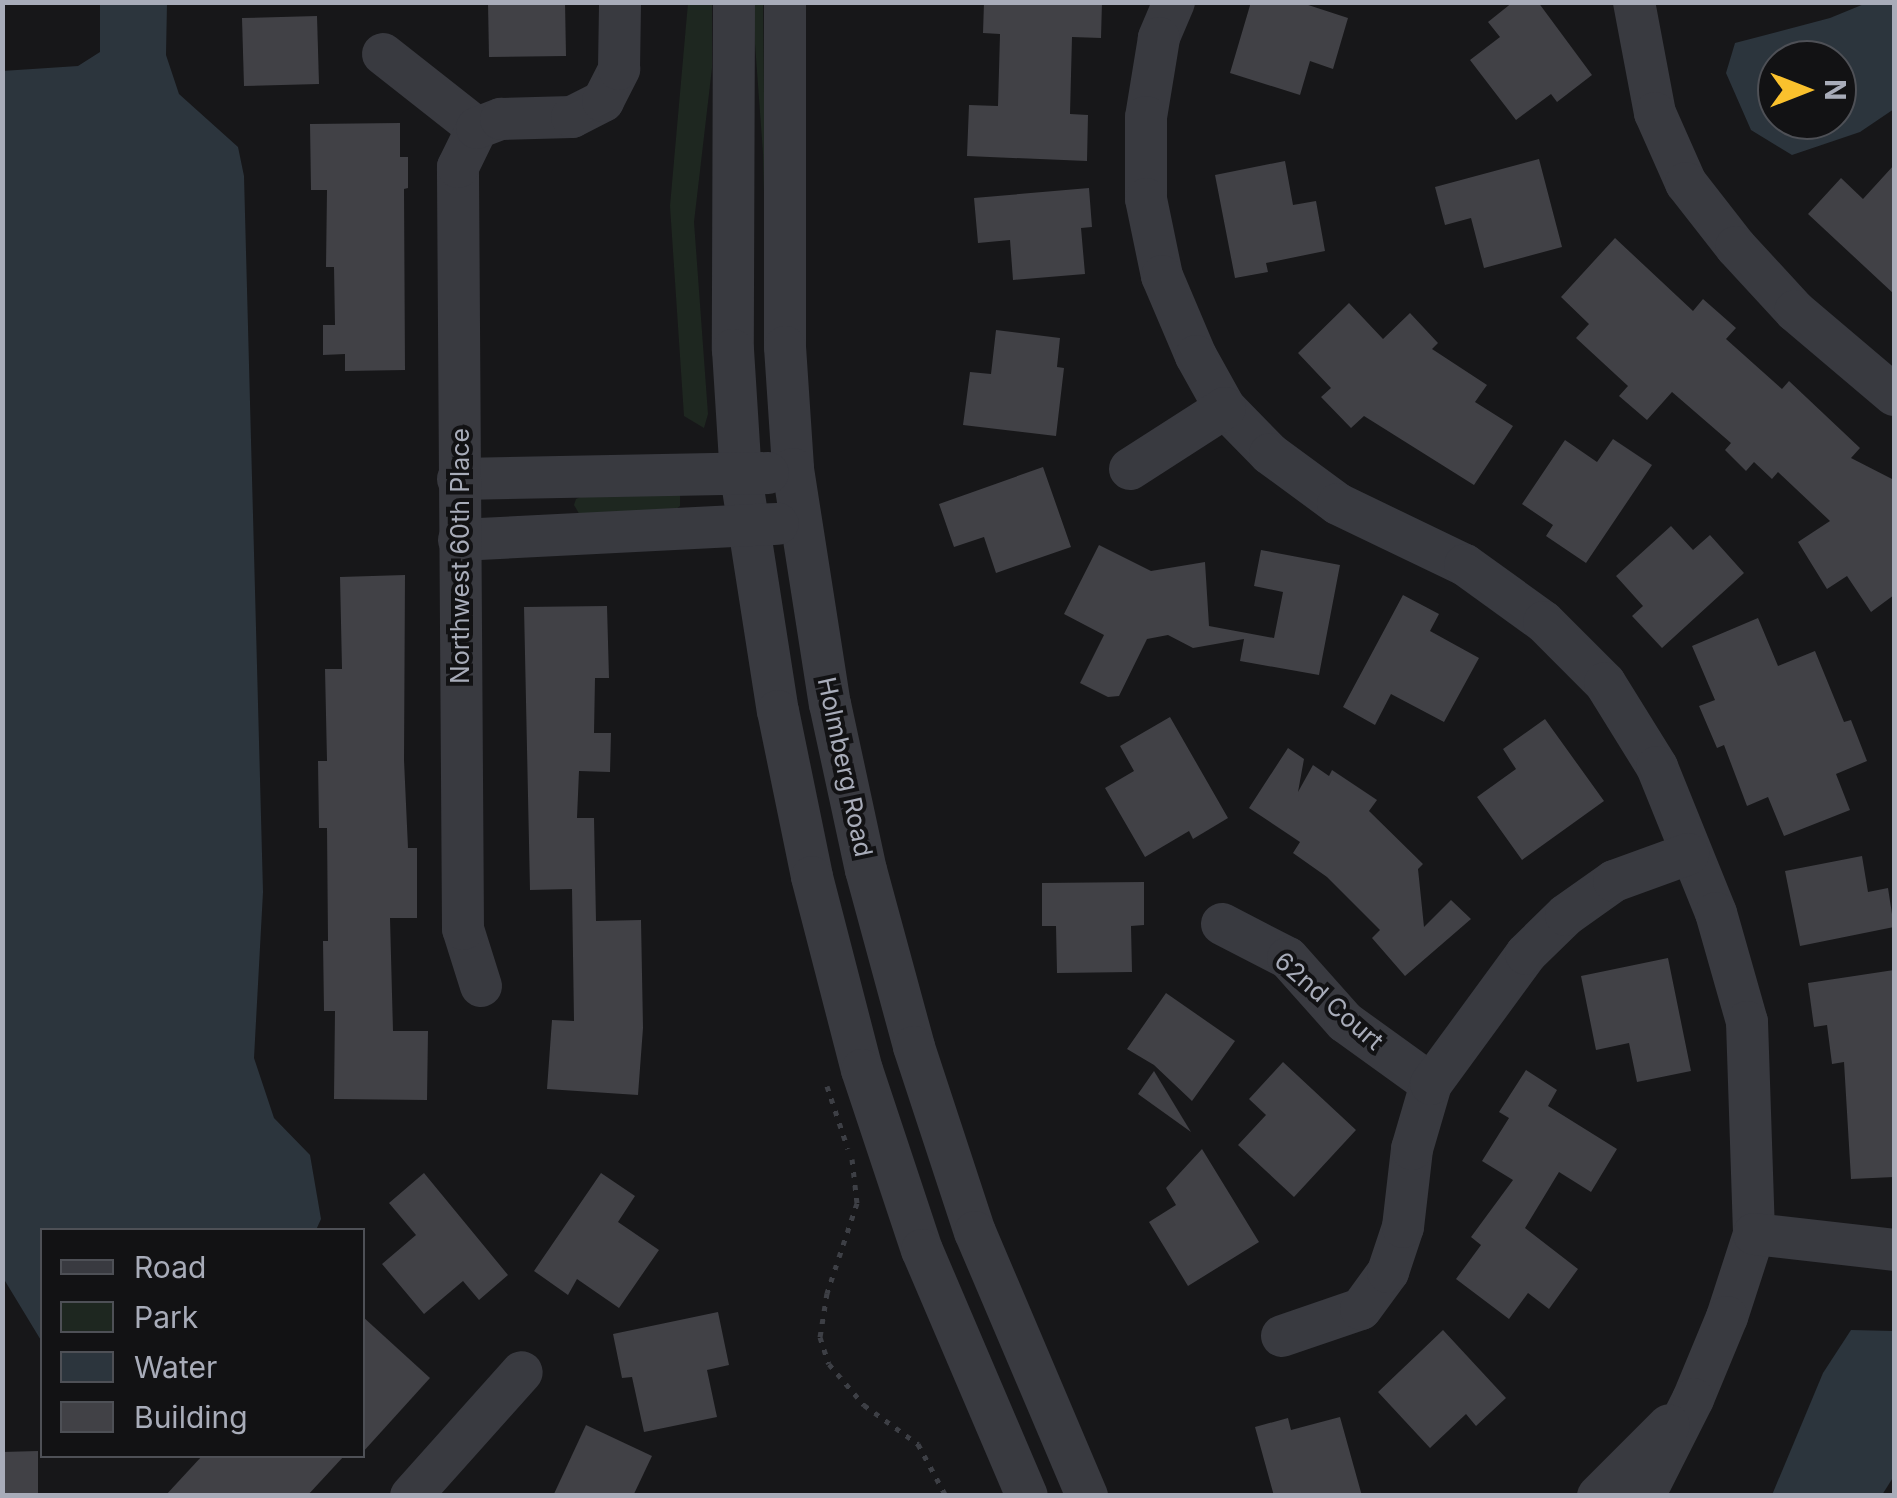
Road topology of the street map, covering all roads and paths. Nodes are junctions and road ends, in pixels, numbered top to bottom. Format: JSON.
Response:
{"nodes":[{"id":1,"x":620,"y":2,"type":"edge"},
{"id":2,"x":734,"y":2,"type":"edge"},
{"id":3,"x":785,"y":2,"type":"edge"},
{"id":4,"x":1174,"y":2,"type":"edge"},
{"id":5,"x":1634,"y":2,"type":"edge"},
{"id":6,"x":383,"y":54,"type":"dead end"},
{"id":7,"x":477,"y":128,"type":"junction"},
{"id":8,"x":1894,"y":396,"type":"edge"},
{"id":9,"x":1225,"y":408,"type":"junction"},
{"id":10,"x":793,"y":470,"type":"junction"},
{"id":11,"x":1130,"y":470,"type":"dead end"},
{"id":12,"x":741,"y":476,"type":"junction"},
{"id":13,"x":558,"y":478,"type":"junction"},
{"id":14,"x":458,"y":479,"type":"junction"},
{"id":15,"x":801,"y":520,"type":"junction"},
{"id":16,"x":750,"y":529,"type":"junction"},
{"id":17,"x":558,"y":536,"type":"junction"},
{"id":18,"x":459,"y":540,"type":"junction"},
{"id":19,"x":1688,"y":854,"type":"junction"},
{"id":20,"x":1222,"y":924,"type":"dead end"},
{"id":21,"x":481,"y":986,"type":"dead end"},
{"id":22,"x":1431,"y":1084,"type":"junction"},
{"id":23,"x":826,"y":1086,"type":"dead end"},
{"id":24,"x":1754,"y":1234,"type":"junction"},
{"id":25,"x":1894,"y":1250,"type":"edge"},
{"id":26,"x":1282,"y":1336,"type":"dead end"},
{"id":27,"x":522,"y":1372,"type":"dead end"},
{"id":28,"x":1693,"y":1399,"type":"junction"},
{"id":29,"x":426,"y":1491,"type":"edge"},
{"id":30,"x":946,"y":1496,"type":"edge"},
{"id":31,"x":1027,"y":1496,"type":"edge"},
{"id":32,"x":1088,"y":1496,"type":"edge"},
{"id":33,"x":1598,"y":1496,"type":"edge"},
{"id":34,"x":1644,"y":1496,"type":"edge"}],
"edges":[{"from":1,"to":7,"type":"street"},
{"from":2,"to":12,"type":"street","name":"Holmberg Road"},
{"from":3,"to":10,"type":"street","name":"Holmberg Road"},
{"from":4,"to":9,"type":"street"},
{"from":5,"to":8,"type":"street"},
{"from":6,"to":7,"type":"street"},
{"from":7,"to":14,"type":"street","name":"Northwest 60th Place"},
{"from":9,"to":11,"type":"street"},
{"from":9,"to":19,"type":"street"},
{"from":10,"to":12,"type":"street"},
{"from":10,"to":15,"type":"street","name":"Holmberg Road"},
{"from":12,"to":13,"type":"street"},
{"from":12,"to":16,"type":"street","name":"Holmberg Road"},
{"from":13,"to":14,"type":"street"},
{"from":13,"to":17,"type":"street"},
{"from":14,"to":18,"type":"street","name":"Northwest 60th Place"},
{"from":15,"to":16,"type":"street"},
{"from":15,"to":32,"type":"street","name":"Holmberg Road"},
{"from":16,"to":17,"type":"street"},
{"from":16,"to":31,"type":"street","name":"Holmberg Road"},
{"from":17,"to":18,"type":"street"},
{"from":18,"to":21,"type":"street","name":"Northwest 60th Place"},
{"from":19,"to":22,"type":"street"},
{"from":19,"to":24,"type":"street"},
{"from":20,"to":22,"type":"street","name":"62nd Court"},
{"from":22,"to":26,"type":"street"},
{"from":23,"to":30,"type":"path"},
{"from":24,"to":25,"type":"street"},
{"from":24,"to":28,"type":"street"},
{"from":27,"to":29,"type":"street"},
{"from":28,"to":33,"type":"street"},
{"from":28,"to":34,"type":"street"}]}
